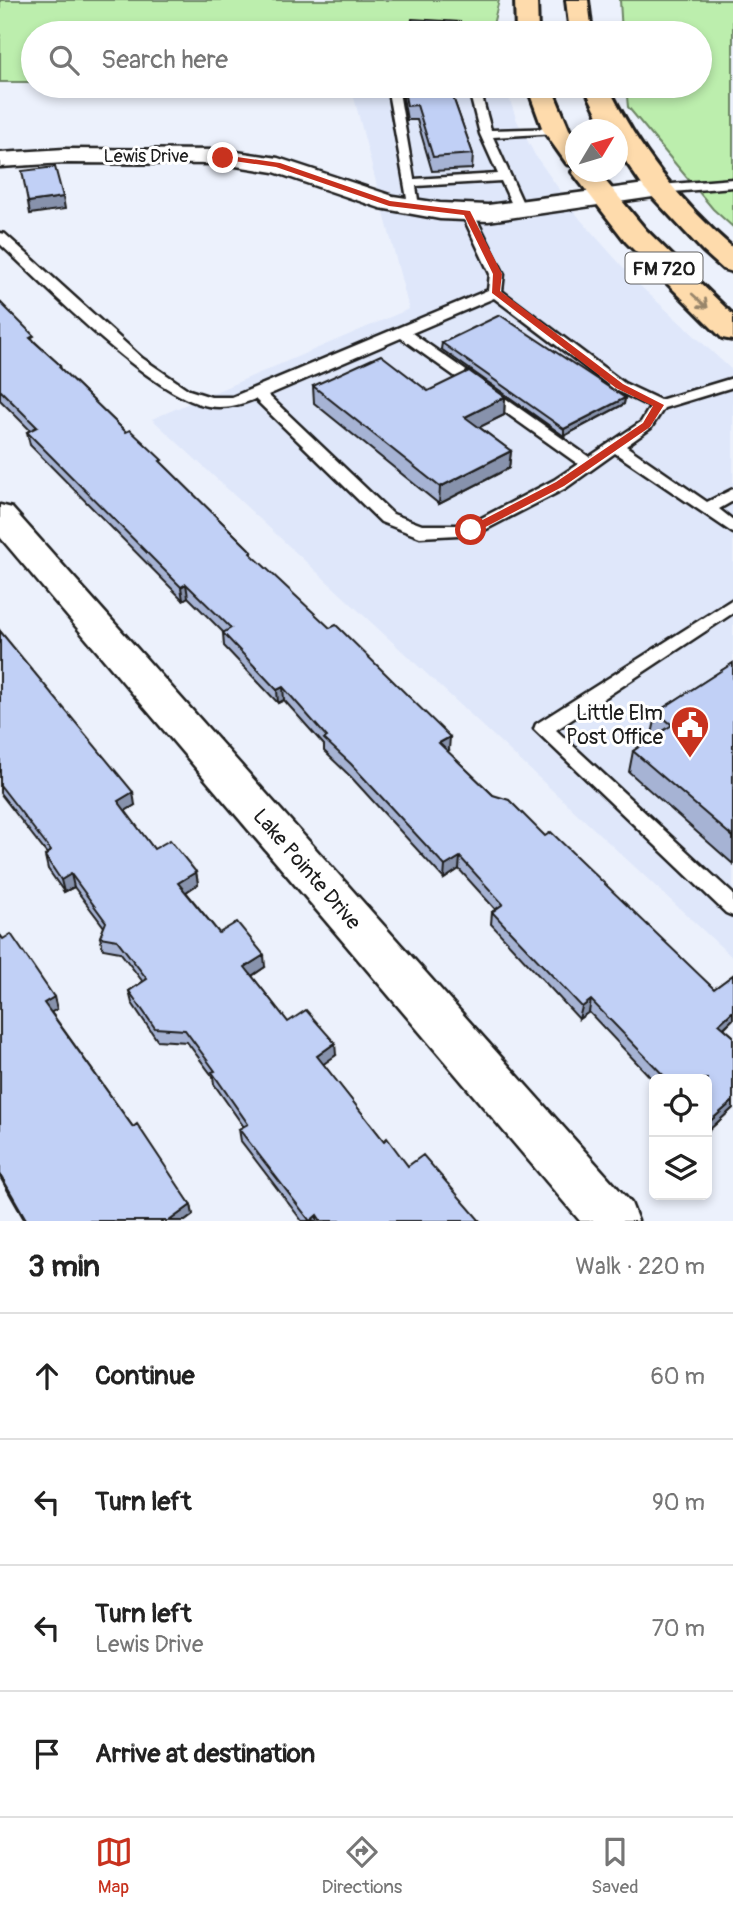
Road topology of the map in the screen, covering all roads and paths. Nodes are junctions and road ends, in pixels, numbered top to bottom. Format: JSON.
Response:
{"nodes":[{"id":1,"x":526,"y":0,"type":"edge"},
{"id":2,"x":577,"y":0,"type":"edge"},
{"id":3,"x":527,"y":21,"type":"edge"},
{"id":4,"x":580,"y":21,"type":"edge"},
{"id":5,"x":394,"y":98,"type":"edge"},
{"id":6,"x":476,"y":98,"type":"edge"},
{"id":7,"x":543,"y":98,"type":"edge"},
{"id":8,"x":602,"y":98,"type":"edge"},
{"id":9,"x":556,"y":130,"type":"junction"},
{"id":10,"x":486,"y":134,"type":"junction"},
{"id":11,"x":565,"y":143,"type":"edge"},
{"id":12,"x":0,"y":160,"type":"edge"},
{"id":13,"x":505,"y":177,"type":"junction"},
{"id":14,"x":592,"y":182,"type":"edge"},
{"id":15,"x":733,"y":183,"type":"edge"},
{"id":16,"x":660,"y":189,"type":"junction"},
{"id":17,"x":411,"y":195,"type":"junction"},
{"id":18,"x":603,"y":197,"type":"junction"},
{"id":19,"x":520,"y":210,"type":"junction"},
{"id":20,"x":467,"y":212,"type":"junction"},
{"id":21,"x":0,"y":237,"type":"edge"},
{"id":22,"x":733,"y":263,"type":"edge"},
{"id":23,"x":495,"y":292,"type":"junction"},
{"id":24,"x":733,"y":331,"type":"edge"},
{"id":25,"x":402,"y":332,"type":"junction"},
{"id":26,"x":733,"y":382,"type":"edge"},
{"id":27,"x":258,"y":394,"type":"junction"},
{"id":28,"x":659,"y":405,"type":"junction"},
{"id":29,"x":615,"y":446,"type":"junction"},
{"id":30,"x":589,"y":464,"type":"junction"},
{"id":31,"x":733,"y":494,"type":"edge"},
{"id":32,"x":707,"y":509,"type":"junction"},
{"id":33,"x":0,"y":516,"type":"edge"},
{"id":34,"x":733,"y":528,"type":"edge"},
{"id":35,"x":733,"y":605,"type":"edge"},
{"id":36,"x":733,"y":908,"type":"edge"},
{"id":37,"x":613,"y":1221,"type":"edge"}],
"edges":[{"from":1,"to":3,"type":"main road"},
{"from":2,"to":4,"type":"main road"},
{"from":5,"to":17,"type":"lane"},
{"from":6,"to":10,"type":"lane"},
{"from":7,"to":9,"type":"main road"},
{"from":8,"to":16,"type":"main road","number":"FM 720"},
{"from":9,"to":10,"type":"lane"},
{"from":9,"to":11,"type":"main road"},
{"from":10,"to":13,"type":"lane"},
{"from":12,"to":17,"type":"street","name":"Lewis Drive"},
{"from":13,"to":17,"type":"lane"},
{"from":13,"to":19,"type":"lane"},
{"from":14,"to":18,"type":"main road","number":"FM 720"},
{"from":15,"to":16,"type":"lane"},
{"from":16,"to":18,"type":"street","name":"Lewis Drive"},
{"from":16,"to":22,"type":"main road","number":"FM 720"},
{"from":17,"to":20,"type":"street","name":"Lewis Drive"},
{"from":18,"to":19,"type":"street","name":"Lewis Drive"},
{"from":18,"to":24,"type":"main road","number":"FM 720","one_way":true},
{"from":19,"to":20,"type":"street","name":"Lewis Drive"},
{"from":20,"to":23,"type":"lane"},
{"from":21,"to":27,"type":"lane"},
{"from":23,"to":25,"type":"lane"},
{"from":23,"to":28,"type":"lane"},
{"from":25,"to":27,"type":"lane"},
{"from":25,"to":30,"type":"lane"},
{"from":26,"to":28,"type":"lane"},
{"from":27,"to":30,"type":"lane"},
{"from":28,"to":29,"type":"lane"},
{"from":29,"to":30,"type":"lane"},
{"from":29,"to":32,"type":"lane"},
{"from":31,"to":32,"type":"lane"},
{"from":32,"to":34,"type":"lane"},
{"from":33,"to":37,"type":"street","name":"Lake Pointe Drive"},
{"from":35,"to":36,"type":"lane"}]}
